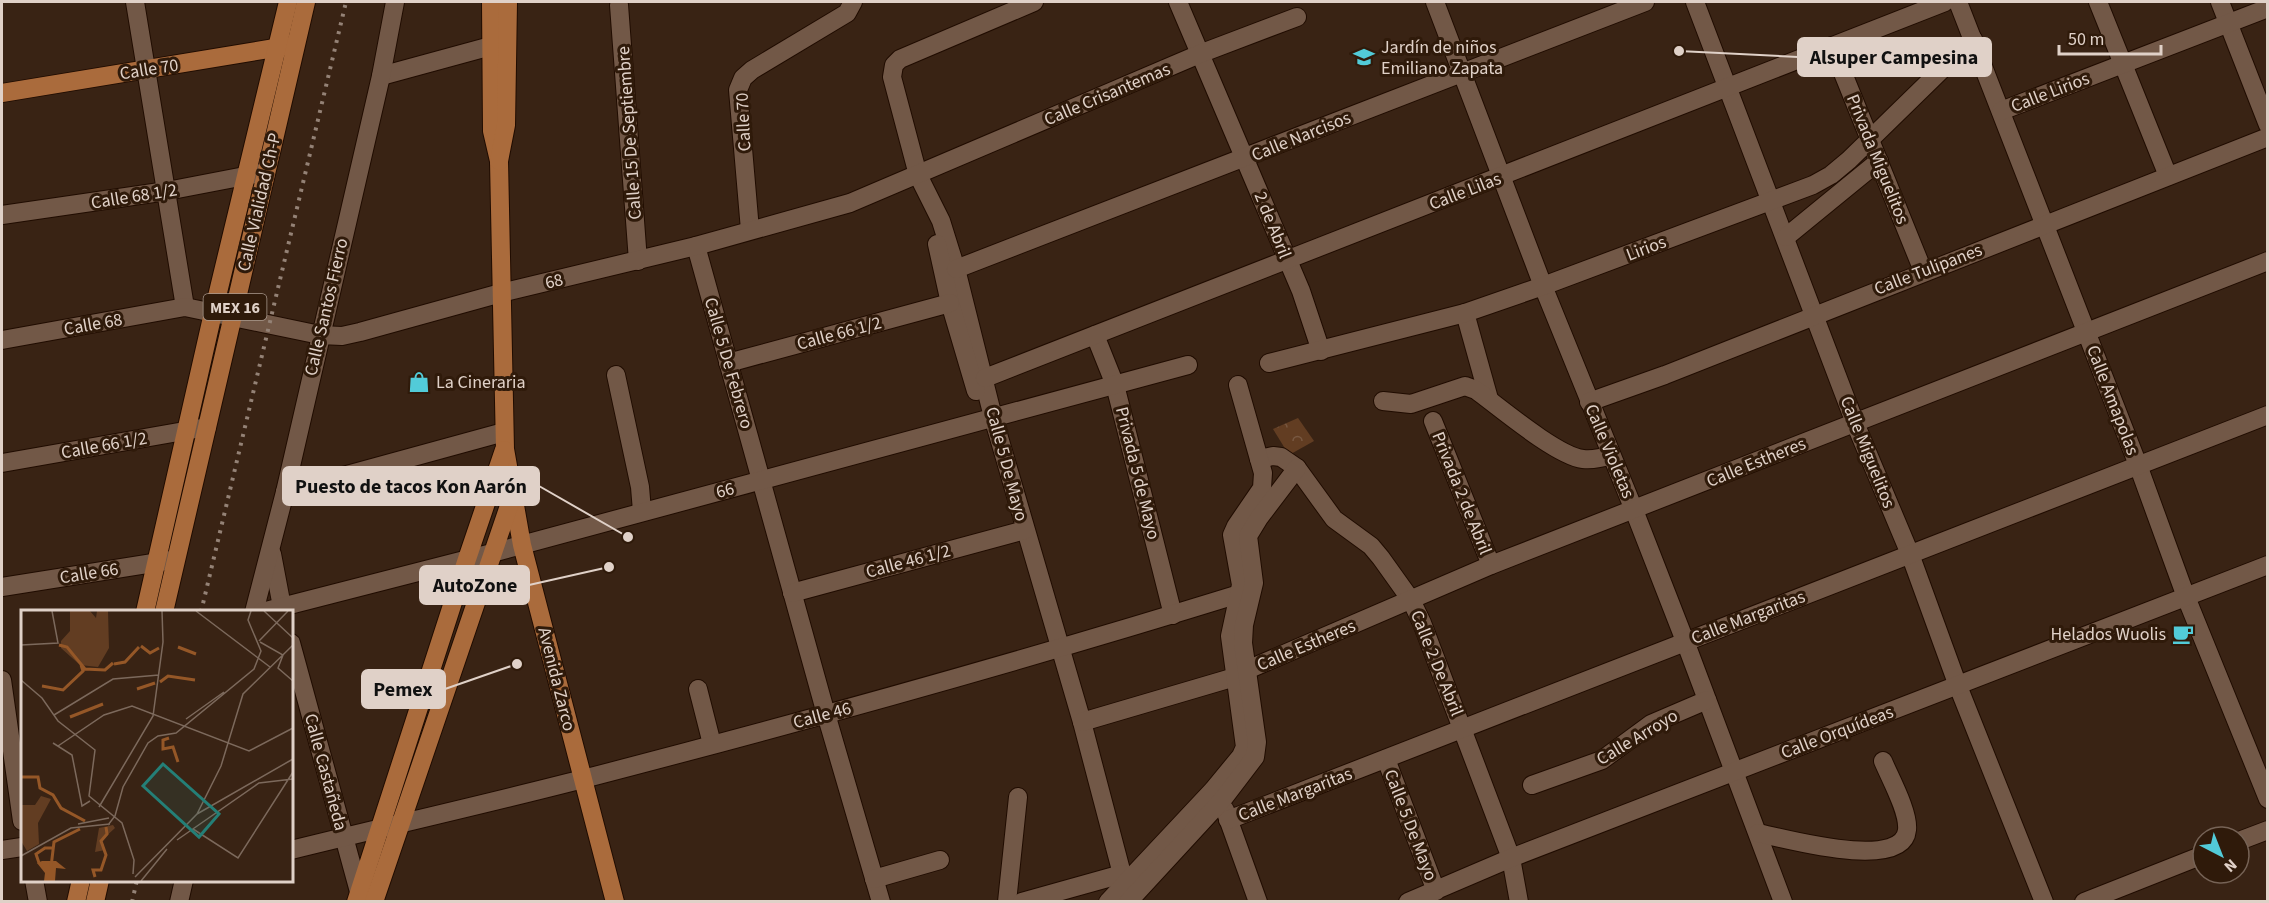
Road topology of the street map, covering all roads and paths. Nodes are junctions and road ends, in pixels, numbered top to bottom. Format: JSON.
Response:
{"nodes":[{"id":1,"x":135,"y":2,"type":"edge"},
{"id":2,"x":288,"y":2,"type":"edge"},
{"id":3,"x":306,"y":2,"type":"edge"},
{"id":4,"x":395,"y":2,"type":"edge"},
{"id":5,"x":491,"y":2,"type":"edge"},
{"id":6,"x":508,"y":2,"type":"edge"},
{"id":7,"x":853,"y":2,"type":"edge"},
{"id":8,"x":1178,"y":2,"type":"edge"},
{"id":9,"x":1435,"y":2,"type":"edge"},
{"id":10,"x":1645,"y":2,"type":"edge"},
{"id":11,"x":1695,"y":2,"type":"edge"},
{"id":12,"x":1945,"y":2,"type":"edge"},
{"id":13,"x":1958,"y":2,"type":"edge"},
{"id":14,"x":2098,"y":2,"type":"edge"},
{"id":15,"x":2220,"y":2,"type":"edge"},
{"id":16,"x":619,"y":3,"type":"edge"},
{"id":17,"x":1023,"y":4,"type":"edge"},
{"id":18,"x":2268,"y":8,"type":"edge"},
{"id":19,"x":1297,"y":17,"type":"dead end"},
{"id":20,"x":2228,"y":23,"type":"junction"},
{"id":21,"x":1973,"y":39,"type":"junction"},
{"id":22,"x":296,"y":44,"type":"junction"},
{"id":23,"x":490,"y":46,"type":"junction"},
{"id":24,"x":1832,"y":46,"type":"junction"},
{"id":25,"x":277,"y":48,"type":"junction"},
{"id":26,"x":1202,"y":53,"type":"junction"},
{"id":27,"x":2123,"y":63,"type":"junction"},
{"id":28,"x":147,"y":69,"type":"junction"},
{"id":29,"x":1462,"y":73,"type":"junction"},
{"id":30,"x":381,"y":76,"type":"junction"},
{"id":31,"x":1728,"y":87,"type":"junction"},
{"id":32,"x":2,"y":93,"type":"edge"},
{"id":33,"x":2001,"y":111,"type":"junction"},
{"id":34,"x":2268,"y":125,"type":"edge"},
{"id":35,"x":2268,"y":137,"type":"edge"},
{"id":36,"x":1871,"y":140,"type":"junction"},
{"id":37,"x":1246,"y":158,"type":"junction"},
{"id":38,"x":1879,"y":160,"type":"junction"},
{"id":39,"x":499,"y":161,"type":"junction"},
{"id":40,"x":266,"y":172,"type":"junction"},
{"id":41,"x":245,"y":176,"type":"junction"},
{"id":42,"x":918,"y":176,"type":"junction"},
{"id":43,"x":1502,"y":176,"type":"junction"},
{"id":44,"x":2168,"y":176,"type":"junction"},
{"id":45,"x":167,"y":191,"type":"junction"},
{"id":46,"x":928,"y":196,"type":"junction"},
{"id":47,"x":1772,"y":200,"type":"junction"},
{"id":48,"x":2,"y":215,"type":"edge"},
{"id":49,"x":2044,"y":224,"type":"junction"},
{"id":50,"x":750,"y":230,"type":"junction"},
{"id":51,"x":1786,"y":237,"type":"junction"},
{"id":52,"x":696,"y":246,"type":"junction"},
{"id":53,"x":1287,"y":259,"type":"junction"},
{"id":54,"x":638,"y":261,"type":"junction"},
{"id":55,"x":2268,"y":261,"type":"edge"},
{"id":56,"x":956,"y":269,"type":"junction"},
{"id":57,"x":1923,"y":271,"type":"junction"},
{"id":58,"x":1543,"y":286,"type":"junction"},
{"id":59,"x":501,"y":293,"type":"junction"},
{"id":60,"x":950,"y":303,"type":"junction"},
{"id":61,"x":185,"y":308,"type":"junction"},
{"id":62,"x":213,"y":313,"type":"junction"},
{"id":63,"x":1465,"y":313,"type":"junction"},
{"id":64,"x":1814,"y":314,"type":"junction"},
{"id":65,"x":233,"y":317,"type":"junction"},
{"id":66,"x":2087,"y":332,"type":"junction"},
{"id":67,"x":1095,"y":334,"type":"junction"},
{"id":68,"x":320,"y":335,"type":"junction"},
{"id":69,"x":2,"y":340,"type":"edge"},
{"id":70,"x":1321,"y":351,"type":"junction"},
{"id":71,"x":728,"y":363,"type":"junction"},
{"id":72,"x":1269,"y":363,"type":"dead end"},
{"id":73,"x":1188,"y":365,"type":"dead end"},
{"id":74,"x":616,"y":375,"type":"dead end"},
{"id":75,"x":985,"y":378,"type":"junction"},
{"id":76,"x":1115,"y":385,"type":"junction"},
{"id":77,"x":1238,"y":385,"type":"dead end"},
{"id":78,"x":1489,"y":399,"type":"junction"},
{"id":79,"x":1383,"y":401,"type":"dead end"},
{"id":80,"x":1589,"y":402,"type":"junction"},
{"id":81,"x":2268,"y":415,"type":"edge"},
{"id":82,"x":988,"y":418,"type":"junction"},
{"id":83,"x":1433,"y":421,"type":"dead end"},
{"id":84,"x":1855,"y":423,"type":"junction"},
{"id":85,"x":207,"y":427,"type":"junction"},
{"id":86,"x":188,"y":430,"type":"junction"},
{"id":87,"x":504,"y":440,"type":"junction"},
{"id":88,"x":1611,"y":455,"type":"junction"},
{"id":89,"x":1259,"y":459,"type":"junction"},
{"id":90,"x":2,"y":463,"type":"edge"},
{"id":91,"x":2138,"y":465,"type":"junction"},
{"id":92,"x":1297,"y":468,"type":"junction"},
{"id":93,"x":763,"y":480,"type":"junction"},
{"id":94,"x":285,"y":492,"type":"junction"},
{"id":95,"x":512,"y":495,"type":"junction"},
{"id":96,"x":1634,"y":510,"type":"junction"},
{"id":97,"x":642,"y":511,"type":"junction"},
{"id":98,"x":1024,"y":530,"type":"junction"},
{"id":99,"x":522,"y":545,"type":"junction"},
{"id":100,"x":270,"y":546,"type":"junction"},
{"id":101,"x":492,"y":553,"type":"junction"},
{"id":102,"x":1910,"y":554,"type":"junction"},
{"id":103,"x":467,"y":559,"type":"junction"},
{"id":104,"x":176,"y":560,"type":"junction"},
{"id":105,"x":157,"y":561,"type":"junction"},
{"id":106,"x":1491,"y":565,"type":"junction"},
{"id":107,"x":2268,"y":565,"type":"edge"},
{"id":108,"x":2,"y":587,"type":"edge"},
{"id":109,"x":792,"y":593,"type":"junction"},
{"id":110,"x":1239,"y":594,"type":"junction"},
{"id":111,"x":2186,"y":597,"type":"junction"},
{"id":112,"x":1411,"y":600,"type":"junction"},
{"id":113,"x":282,"y":609,"type":"edge"},
{"id":114,"x":145,"y":610,"type":"edge"},
{"id":115,"x":164,"y":610,"type":"edge"},
{"id":116,"x":254,"y":610,"type":"edge"},
{"id":117,"x":1173,"y":615,"type":"junction"},
{"id":118,"x":1685,"y":641,"type":"junction"},
{"id":119,"x":292,"y":647,"type":"edge"},
{"id":120,"x":1061,"y":649,"type":"junction"},
{"id":121,"x":1241,"y":673,"type":"junction"},
{"id":122,"x":2,"y":680,"type":"edge"},
{"id":123,"x":1958,"y":686,"type":"junction"},
{"id":124,"x":698,"y":689,"type":"dead end"},
{"id":125,"x":1707,"y":700,"type":"junction"},
{"id":126,"x":10,"y":710,"type":"edge"},
{"id":127,"x":826,"y":714,"type":"junction"},
{"id":128,"x":1082,"y":722,"type":"junction"},
{"id":129,"x":1463,"y":728,"type":"junction"},
{"id":130,"x":712,"y":744,"type":"junction"},
{"id":131,"x":1386,"y":759,"type":"junction"},
{"id":132,"x":1883,"y":761,"type":"dead end"},
{"id":133,"x":1735,"y":772,"type":"junction"},
{"id":134,"x":582,"y":779,"type":"junction"},
{"id":135,"x":1532,"y":784,"type":"dead end"},
{"id":136,"x":1218,"y":795,"type":"junction"},
{"id":137,"x":1018,"y":797,"type":"dead end"},
{"id":138,"x":2268,"y":799,"type":"edge"},
{"id":139,"x":21,"y":812,"type":"edge"},
{"id":140,"x":1228,"y":820,"type":"junction"},
{"id":141,"x":401,"y":822,"type":"junction"},
{"id":142,"x":380,"y":828,"type":"junction"},
{"id":143,"x":2268,"y":830,"type":"edge"},
{"id":144,"x":1758,"y":833,"type":"junction"},
{"id":145,"x":2251,"y":836,"type":"edge"},
{"id":146,"x":344,"y":837,"type":"junction"},
{"id":147,"x":21,"y":846,"type":"edge"},
{"id":148,"x":2,"y":850,"type":"edge"},
{"id":149,"x":292,"y":850,"type":"edge"},
{"id":150,"x":1511,"y":858,"type":"junction"},
{"id":151,"x":940,"y":860,"type":"dead end"},
{"id":152,"x":2191,"y":860,"type":"edge"},
{"id":153,"x":1126,"y":876,"type":"junction"},
{"id":154,"x":874,"y":879,"type":"junction"},
{"id":155,"x":34,"y":882,"type":"edge"},
{"id":156,"x":81,"y":882,"type":"edge"},
{"id":157,"x":100,"y":882,"type":"edge"},
{"id":158,"x":184,"y":882,"type":"edge"},
{"id":159,"x":1436,"y":891,"type":"junction"},
{"id":160,"x":363,"y":900,"type":"edge"},
{"id":161,"x":38,"y":902,"type":"edge"},
{"id":162,"x":76,"y":902,"type":"edge"},
{"id":163,"x":95,"y":902,"type":"edge"},
{"id":164,"x":179,"y":902,"type":"edge"},
{"id":165,"x":615,"y":902,"type":"edge"},
{"id":166,"x":881,"y":902,"type":"edge"},
{"id":167,"x":1007,"y":902,"type":"edge"},
{"id":168,"x":1022,"y":902,"type":"edge"},
{"id":169,"x":1108,"y":902,"type":"edge"},
{"id":170,"x":1128,"y":902,"type":"edge"},
{"id":171,"x":1258,"y":902,"type":"edge"},
{"id":172,"x":1408,"y":902,"type":"edge"},
{"id":173,"x":1519,"y":902,"type":"edge"},
{"id":174,"x":1783,"y":902,"type":"edge"},
{"id":175,"x":2044,"y":902,"type":"edge"},
{"id":176,"x":2084,"y":902,"type":"edge"}],
"edges":[{"from":1,"to":28,"type":"street"},
{"from":2,"to":25,"type":"main road","name":"Calle Vialidad Ch-P","number":"MEX 16"},
{"from":3,"to":22,"type":"main road","name":"Calle Vialidad Ch-P","number":"MEX 16"},
{"from":4,"to":30,"type":"street","name":"Calle Santos Fierro"},
{"from":5,"to":23,"type":"main road"},
{"from":6,"to":39,"type":"main road"},
{"from":7,"to":50,"type":"street","name":"Calle 70"},
{"from":8,"to":26,"type":"street","name":"2 de Abril"},
{"from":9,"to":29,"type":"street","name":"Calle Violetas"},
{"from":10,"to":29,"type":"street","name":"Calle Narcisos"},
{"from":11,"to":31,"type":"street","name":"Calle Miguelitos"},
{"from":12,"to":24,"type":"street","name":"Calle Lilas"},
{"from":13,"to":21,"type":"street","name":"Calle Amapolas"},
{"from":14,"to":27,"type":"street"},
{"from":15,"to":20,"type":"street"},
{"from":16,"to":54,"type":"street","name":"Calle 15 De Septiembre"},
{"from":17,"to":42,"type":"street","name":"Calle 5 De Mayo"},
{"from":18,"to":20,"type":"street","name":"Calle Lirios"},
{"from":19,"to":26,"type":"street","name":"Calle Crisantemas"},
{"from":20,"to":27,"type":"street","name":"Calle Lirios"},
{"from":20,"to":34,"type":"street"},
{"from":21,"to":33,"type":"street","name":"Calle Amapolas"},
{"from":21,"to":36,"type":"street","name":"Lirios"},
{"from":22,"to":25,"type":"main road","name":"Calle 70"},
{"from":22,"to":40,"type":"main road","name":"Calle Vialidad Ch-P","number":"MEX 16"},
{"from":23,"to":30,"type":"street"},
{"from":23,"to":39,"type":"main road"},
{"from":24,"to":31,"type":"street","name":"Calle Lilas"},
{"from":24,"to":36,"type":"street","name":"Privada Miguelitos"},
{"from":25,"to":28,"type":"main road","name":"Calle 70"},
{"from":25,"to":41,"type":"main road","name":"Calle Vialidad Ch-P","number":"MEX 16"},
{"from":26,"to":37,"type":"street","name":"2 de Abril"},
{"from":26,"to":42,"type":"street","name":"Calle Crisantemas"},
{"from":27,"to":33,"type":"street","name":"Calle Lirios"},
{"from":27,"to":44,"type":"street"},
{"from":28,"to":32,"type":"main road","name":"Calle 70"},
{"from":28,"to":45,"type":"street"},
{"from":29,"to":37,"type":"street","name":"Calle Narcisos"},
{"from":29,"to":43,"type":"street","name":"Calle Violetas"},
{"from":30,"to":68,"type":"street","name":"Calle Santos Fierro"},
{"from":31,"to":43,"type":"street","name":"Calle Lilas"},
{"from":31,"to":47,"type":"street","name":"Calle Miguelitos"},
{"from":33,"to":49,"type":"street","name":"Calle Amapolas"},
{"from":35,"to":44,"type":"street","name":"Calle Tulipanes"},
{"from":36,"to":38,"type":"street","name":"Privada Miguelitos"},
{"from":36,"to":47,"type":"street","name":"Lirios"},
{"from":37,"to":53,"type":"street","name":"2 de Abril"},
{"from":37,"to":56,"type":"street","name":"Calle Narcisos"},
{"from":38,"to":51,"type":"street"},
{"from":38,"to":57,"type":"street","name":"Privada Miguelitos"},
{"from":39,"to":59,"type":"main road","name":"Avenida Zarco"},
{"from":40,"to":41,"type":"street","name":"Calle 68 1/2"},
{"from":40,"to":65,"type":"main road","name":"Calle Vialidad Ch-P","number":"MEX 16"},
{"from":41,"to":45,"type":"street","name":"Calle 68 1/2"},
{"from":41,"to":62,"type":"main road","name":"Calle Vialidad Ch-P","number":"MEX 16"},
{"from":42,"to":46,"type":"street","name":"Calle 5 De Mayo"},
{"from":42,"to":50,"type":"street","name":"68"},
{"from":43,"to":53,"type":"street","name":"Calle Lilas"},
{"from":43,"to":58,"type":"street","name":"Calle Violetas"},
{"from":44,"to":49,"type":"street","name":"Calle Tulipanes"},
{"from":45,"to":48,"type":"street","name":"Calle 68 1/2"},
{"from":45,"to":61,"type":"street"},
{"from":46,"to":56,"type":"street","name":"Calle 5 De Mayo"},
{"from":46,"to":60,"type":"street"},
{"from":47,"to":51,"type":"street","name":"Calle Miguelitos"},
{"from":47,"to":58,"type":"street","name":"Lirios"},
{"from":49,"to":57,"type":"street","name":"Calle Tulipanes"},
{"from":49,"to":66,"type":"street","name":"Calle Amapolas"},
{"from":50,"to":52,"type":"street","name":"68"},
{"from":51,"to":64,"type":"street","name":"Calle Miguelitos"},
{"from":52,"to":54,"type":"street","name":"68"},
{"from":52,"to":71,"type":"street","name":"Calle 5 De Febrero"},
{"from":53,"to":67,"type":"street","name":"Calle Lilas"},
{"from":53,"to":70,"type":"street","name":"2 de Abril"},
{"from":54,"to":59,"type":"street","name":"68"},
{"from":55,"to":66,"type":"street","name":"Calle Estheres"},
{"from":56,"to":75,"type":"street","name":"Calle 5 De Mayo"},
{"from":57,"to":64,"type":"street","name":"Calle Tulipanes"},
{"from":58,"to":63,"type":"street","name":"Lirios"},
{"from":58,"to":80,"type":"street","name":"Calle Violetas"},
{"from":59,"to":68,"type":"street","name":"68"},
{"from":59,"to":87,"type":"main road","name":"Avenida Zarco"},
{"from":60,"to":71,"type":"street","name":"Calle 66 1/2"},
{"from":60,"to":82,"type":"street"},
{"from":61,"to":62,"type":"street","name":"68"},
{"from":61,"to":69,"type":"street","name":"Calle 68"},
{"from":62,"to":65,"type":"street","name":"68"},
{"from":62,"to":86,"type":"main road","name":"Calle Vialidad Ch-P","number":"MEX 16"},
{"from":63,"to":70,"type":"street","name":"Lirios"},
{"from":63,"to":78,"type":"street"},
{"from":64,"to":80,"type":"street","name":"Calle Tulipanes"},
{"from":64,"to":84,"type":"street","name":"Calle Miguelitos"},
{"from":65,"to":68,"type":"street","name":"68"},
{"from":65,"to":85,"type":"main road","name":"Calle Vialidad Ch-P","number":"MEX 16"},
{"from":66,"to":84,"type":"street","name":"Calle Estheres"},
{"from":66,"to":91,"type":"street","name":"Calle Amapolas"},
{"from":67,"to":75,"type":"street","name":"Calle Lilas"},
{"from":67,"to":76,"type":"street","name":"Privada 5 de Mayo"},
{"from":68,"to":94,"type":"street","name":"Calle Santos Fierro"},
{"from":70,"to":72,"type":"street","name":"Lirios"},
{"from":71,"to":93,"type":"street","name":"Calle 5 De Febrero"},
{"from":73,"to":76,"type":"street","name":"66"},
{"from":74,"to":97,"type":"street"},
{"from":75,"to":82,"type":"street","name":"Calle 5 De Mayo"},
{"from":76,"to":82,"type":"street","name":"66"},
{"from":76,"to":117,"type":"street","name":"Privada 5 de Mayo"},
{"from":77,"to":89,"type":"street"},
{"from":78,"to":79,"type":"street"},
{"from":78,"to":88,"type":"street"},
{"from":80,"to":88,"type":"street","name":"Calle Violetas"},
{"from":81,"to":91,"type":"street","name":"Calle Margaritas"},
{"from":82,"to":93,"type":"street","name":"66"},
{"from":82,"to":98,"type":"street","name":"Calle 5 De Mayo"},
{"from":83,"to":106,"type":"street","name":"Privada 2 de Abril"},
{"from":84,"to":96,"type":"street","name":"Calle Estheres"},
{"from":84,"to":102,"type":"street","name":"Calle Miguelitos"},
{"from":85,"to":86,"type":"street","name":"Calle 66 1/2"},
{"from":85,"to":104,"type":"main road","name":"Calle Vialidad Ch-P","number":"MEX 16"},
{"from":86,"to":90,"type":"street","name":"Calle 66 1/2"},
{"from":86,"to":105,"type":"main road","name":"Calle Vialidad Ch-P","number":"MEX 16"},
{"from":87,"to":94,"type":"street"},
{"from":87,"to":95,"type":"main road","name":"Avenida Zarco"},
{"from":87,"to":103,"type":"main road"},
{"from":88,"to":96,"type":"street","name":"Calle Violetas"},
{"from":89,"to":92,"type":"street"},
{"from":89,"to":110,"type":"street"},
{"from":91,"to":102,"type":"street","name":"Calle Margaritas"},
{"from":91,"to":111,"type":"street","name":"Calle Amapolas"},
{"from":92,"to":112,"type":"street","name":"Calle 2 De Abril"},
{"from":92,"to":121,"type":"street"},
{"from":93,"to":97,"type":"street","name":"66"},
{"from":93,"to":109,"type":"street","name":"Calle 5 De Febrero"},
{"from":94,"to":100,"type":"street","name":"Calle Santos Fierro"},
{"from":95,"to":99,"type":"main road","name":"Avenida Zarco"},
{"from":95,"to":101,"type":"main road"},
{"from":96,"to":106,"type":"street","name":"Calle Estheres"},
{"from":96,"to":118,"type":"street","name":"Calle Violetas"},
{"from":97,"to":99,"type":"street","name":"66"},
{"from":98,"to":109,"type":"street","name":"Calle 46 1/2"},
{"from":98,"to":120,"type":"street","name":"Calle 5 De Mayo"},
{"from":99,"to":101,"type":"street","name":"66"},
{"from":99,"to":134,"type":"main road","name":"Avenida Zarco"},
{"from":100,"to":113,"type":"street"},
{"from":100,"to":116,"type":"street","name":"Calle Santos Fierro"},
{"from":101,"to":103,"type":"street","name":"66"},
{"from":101,"to":141,"type":"main road"},
{"from":102,"to":118,"type":"street","name":"Calle Margaritas"},
{"from":102,"to":123,"type":"street","name":"Calle Miguelitos"},
{"from":103,"to":113,"type":"street","name":"66"},
{"from":103,"to":142,"type":"main road"},
{"from":104,"to":105,"type":"street","name":"Calle 66"},
{"from":104,"to":115,"type":"main road","name":"Calle Vialidad Ch-P","number":"MEX 16"},
{"from":105,"to":108,"type":"street","name":"Calle 66"},
{"from":105,"to":114,"type":"main road","name":"Calle Vialidad Ch-P","number":"MEX 16"},
{"from":106,"to":112,"type":"street","name":"Calle Estheres"},
{"from":107,"to":111,"type":"street","name":"Calle Orquídeas"},
{"from":109,"to":127,"type":"street","name":"Calle 5 De Febrero"},
{"from":110,"to":117,"type":"street","name":"Calle 46"},
{"from":110,"to":121,"type":"street"},
{"from":111,"to":123,"type":"street","name":"Calle Orquídeas"},
{"from":111,"to":138,"type":"street","name":"Calle Amapolas"},
{"from":112,"to":121,"type":"street","name":"Calle Estheres"},
{"from":112,"to":129,"type":"street","name":"Calle 2 De Abril"},
{"from":117,"to":120,"type":"street","name":"Calle 46"},
{"from":118,"to":125,"type":"street","name":"Calle Violetas"},
{"from":118,"to":129,"type":"street","name":"Calle Margaritas"},
{"from":119,"to":146,"type":"street","name":"Calle Castañeda"},
{"from":120,"to":127,"type":"street","name":"Calle 46"},
{"from":120,"to":128,"type":"street","name":"Calle 5 De Mayo"},
{"from":121,"to":128,"type":"street","name":"Calle Estheres"},
{"from":121,"to":136,"type":"street"},
{"from":122,"to":126,"type":"street"},
{"from":123,"to":133,"type":"street","name":"Calle Orquídeas"},
{"from":123,"to":175,"type":"street","name":"Calle Miguelitos"},
{"from":124,"to":130,"type":"street"},
{"from":125,"to":133,"type":"street","name":"Calle Violetas"},
{"from":125,"to":135,"type":"street","name":"Calle Arroyo"},
{"from":126,"to":139,"type":"street"},
{"from":127,"to":130,"type":"street","name":"Calle 46"},
{"from":127,"to":154,"type":"street","name":"Calle 5 De Febrero"},
{"from":128,"to":153,"type":"street","name":"Calle 5 De Mayo"},
{"from":129,"to":131,"type":"street","name":"Calle Margaritas"},
{"from":129,"to":150,"type":"street","name":"Calle 2 De Abril"},
{"from":130,"to":134,"type":"street","name":"Calle 46"},
{"from":131,"to":140,"type":"street","name":"Calle Margaritas"},
{"from":131,"to":159,"type":"street","name":"Calle 5 De Mayo"},
{"from":132,"to":144,"type":"street"},
{"from":133,"to":144,"type":"street","name":"Calle Violetas"},
{"from":133,"to":150,"type":"street","name":"Calle Orquídeas"},
{"from":134,"to":141,"type":"street","name":"Calle 46"},
{"from":134,"to":165,"type":"main road","name":"Avenida Zarco"},
{"from":136,"to":140,"type":"street"},
{"from":136,"to":153,"type":"street"},
{"from":136,"to":170,"type":"street"},
{"from":137,"to":167,"type":"street"},
{"from":140,"to":171,"type":"street"},
{"from":141,"to":142,"type":"street","name":"Calle 46"},
{"from":141,"to":160,"type":"main road"},
{"from":142,"to":146,"type":"street","name":"Calle 46"},
{"from":142,"to":160,"type":"main road"},
{"from":143,"to":145,"type":"street"},
{"from":144,"to":174,"type":"street","name":"Calle Violetas"},
{"from":146,"to":149,"type":"street","name":"Calle 46"},
{"from":146,"to":160,"type":"street","name":"Calle Castañeda"},
{"from":147,"to":148,"type":"street"},
{"from":150,"to":159,"type":"street","name":"Calle Orquídeas"},
{"from":150,"to":173,"type":"street"},
{"from":151,"to":154,"type":"street"},
{"from":152,"to":176,"type":"street"},
{"from":153,"to":168,"type":"street"},
{"from":153,"to":169,"type":"street"},
{"from":154,"to":166,"type":"street","name":"Calle 5 De Febrero"},
{"from":155,"to":161,"type":"street"},
{"from":156,"to":162,"type":"main road"},
{"from":157,"to":163,"type":"main road"},
{"from":158,"to":164,"type":"street"},
{"from":159,"to":172,"type":"street","name":"Calle Orquídeas"}]}
